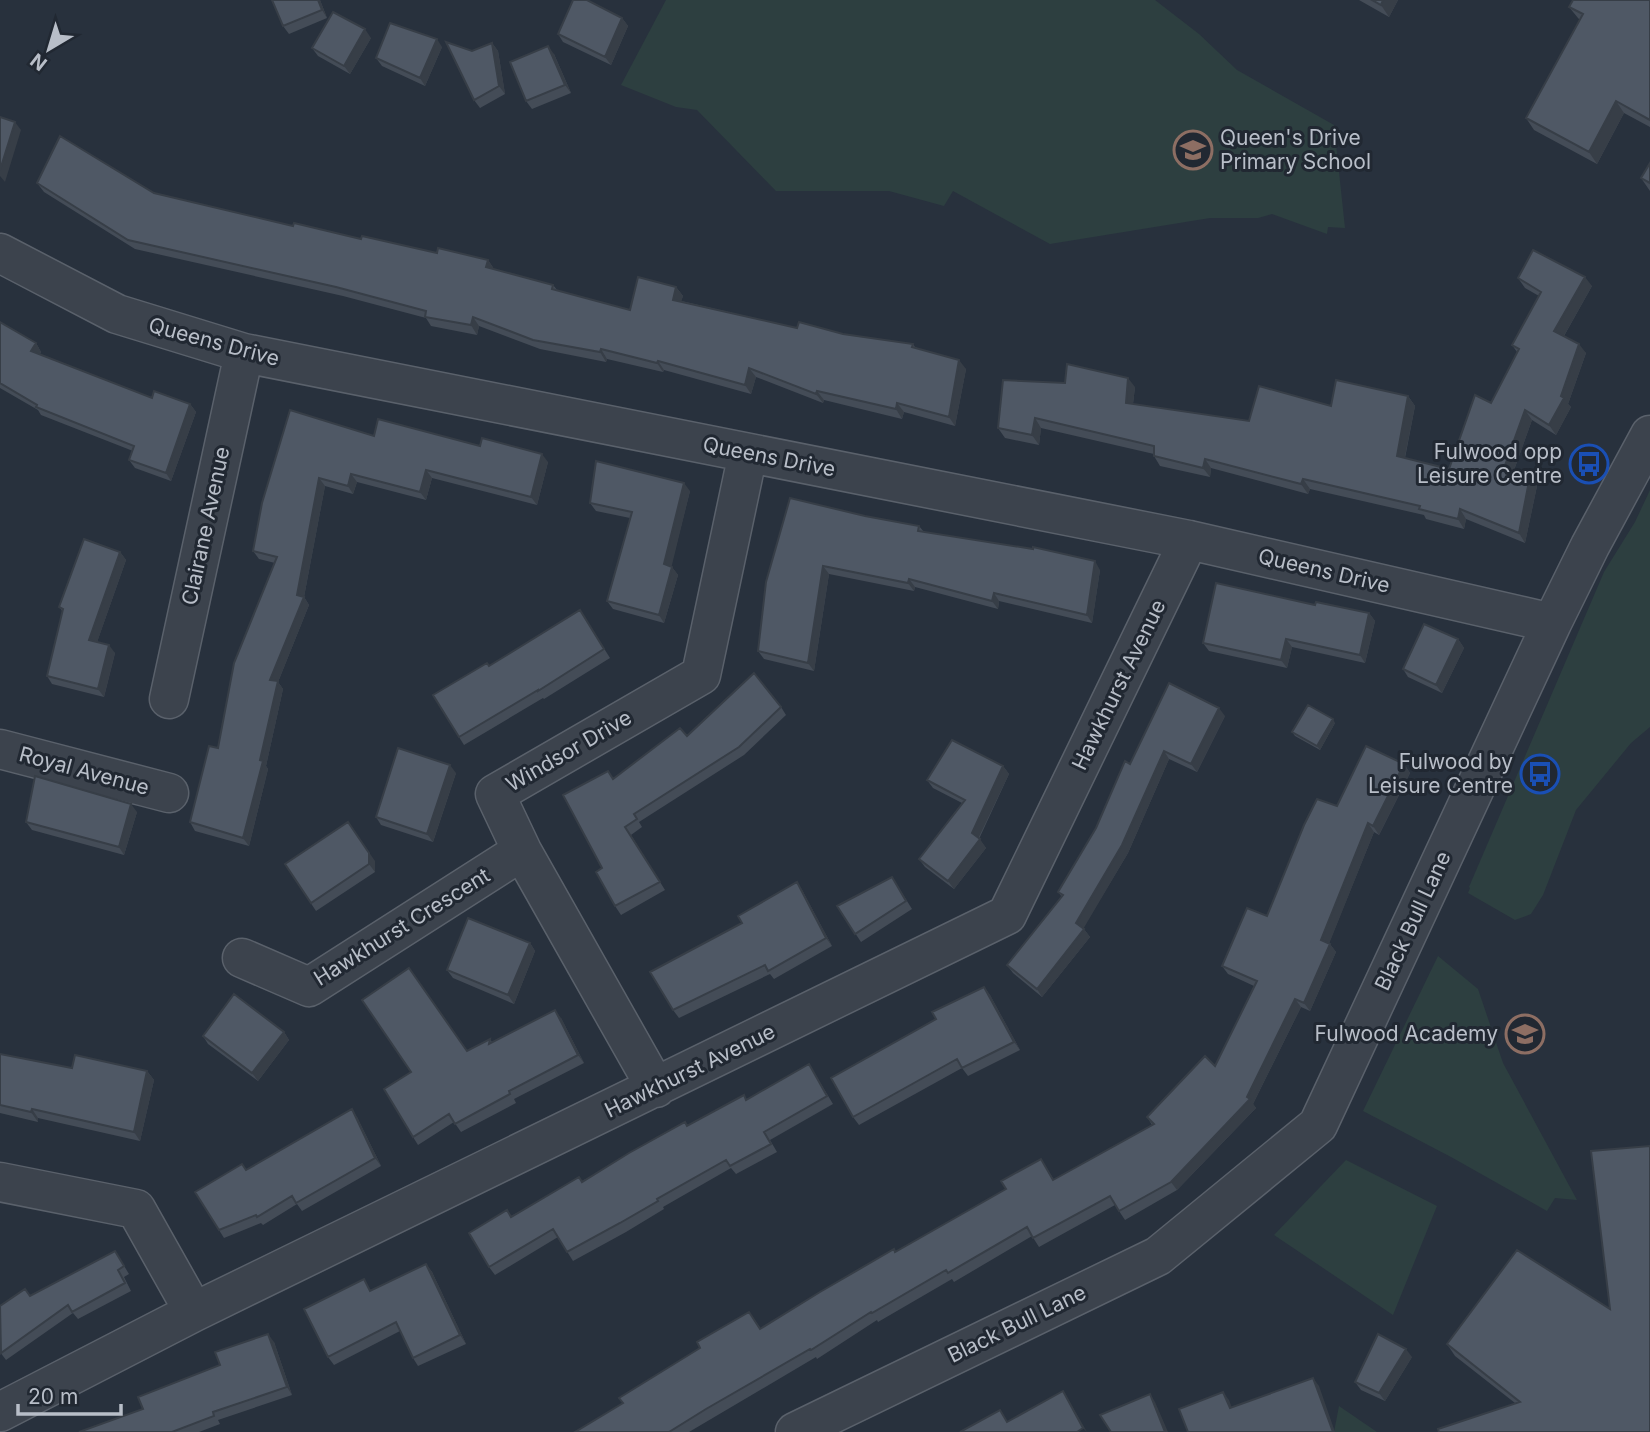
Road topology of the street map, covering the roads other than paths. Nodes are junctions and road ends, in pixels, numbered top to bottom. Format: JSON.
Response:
{"nodes":[{"id":1,"x":0,"y":253,"type":"edge"},
{"id":2,"x":244,"y":353,"type":"junction"},
{"id":3,"x":1650,"y":435,"type":"edge"},
{"id":4,"x":748,"y":453,"type":"junction"},
{"id":5,"x":1189,"y":540,"type":"junction"},
{"id":6,"x":1552,"y":624,"type":"junction"},
{"id":7,"x":169,"y":699,"type":"dead end"},
{"id":8,"x":0,"y":749,"type":"edge"},
{"id":9,"x":169,"y":793,"type":"dead end"},
{"id":10,"x":522,"y":851,"type":"junction"},
{"id":11,"x":242,"y":958,"type":"dead end"},
{"id":12,"x":656,"y":1088,"type":"junction"},
{"id":13,"x":0,"y":1182,"type":"edge"},
{"id":14,"x":194,"y":1312,"type":"junction"},
{"id":15,"x":0,"y":1412,"type":"edge"},
{"id":16,"x":815,"y":1427,"type":"edge"}],
"edges":[{"from":1,"to":2,"type":"street","name":"Queens Drive"},
{"from":2,"to":4,"type":"street","name":"Queens Drive"},
{"from":2,"to":7,"type":"street","name":"Clairane Avenue"},
{"from":3,"to":6,"type":"street","name":"Black Bull Lane"},
{"from":4,"to":5,"type":"street","name":"Queens Drive"},
{"from":4,"to":10,"type":"street","name":"Windsor Drive"},
{"from":5,"to":6,"type":"street","name":"Queens Drive"},
{"from":5,"to":12,"type":"street","name":"Hawkhurst Avenue"},
{"from":6,"to":16,"type":"street","name":"Black Bull Lane"},
{"from":8,"to":9,"type":"street","name":"Royal Avenue"},
{"from":10,"to":11,"type":"street","name":"Hawkhurst Crescent"},
{"from":10,"to":12,"type":"street","name":"Windsor Drive"},
{"from":12,"to":14,"type":"street","name":"Hawkhurst Avenue"},
{"from":13,"to":14,"type":"street"},
{"from":14,"to":15,"type":"street","name":"Hawkhurst Avenue"}]}
